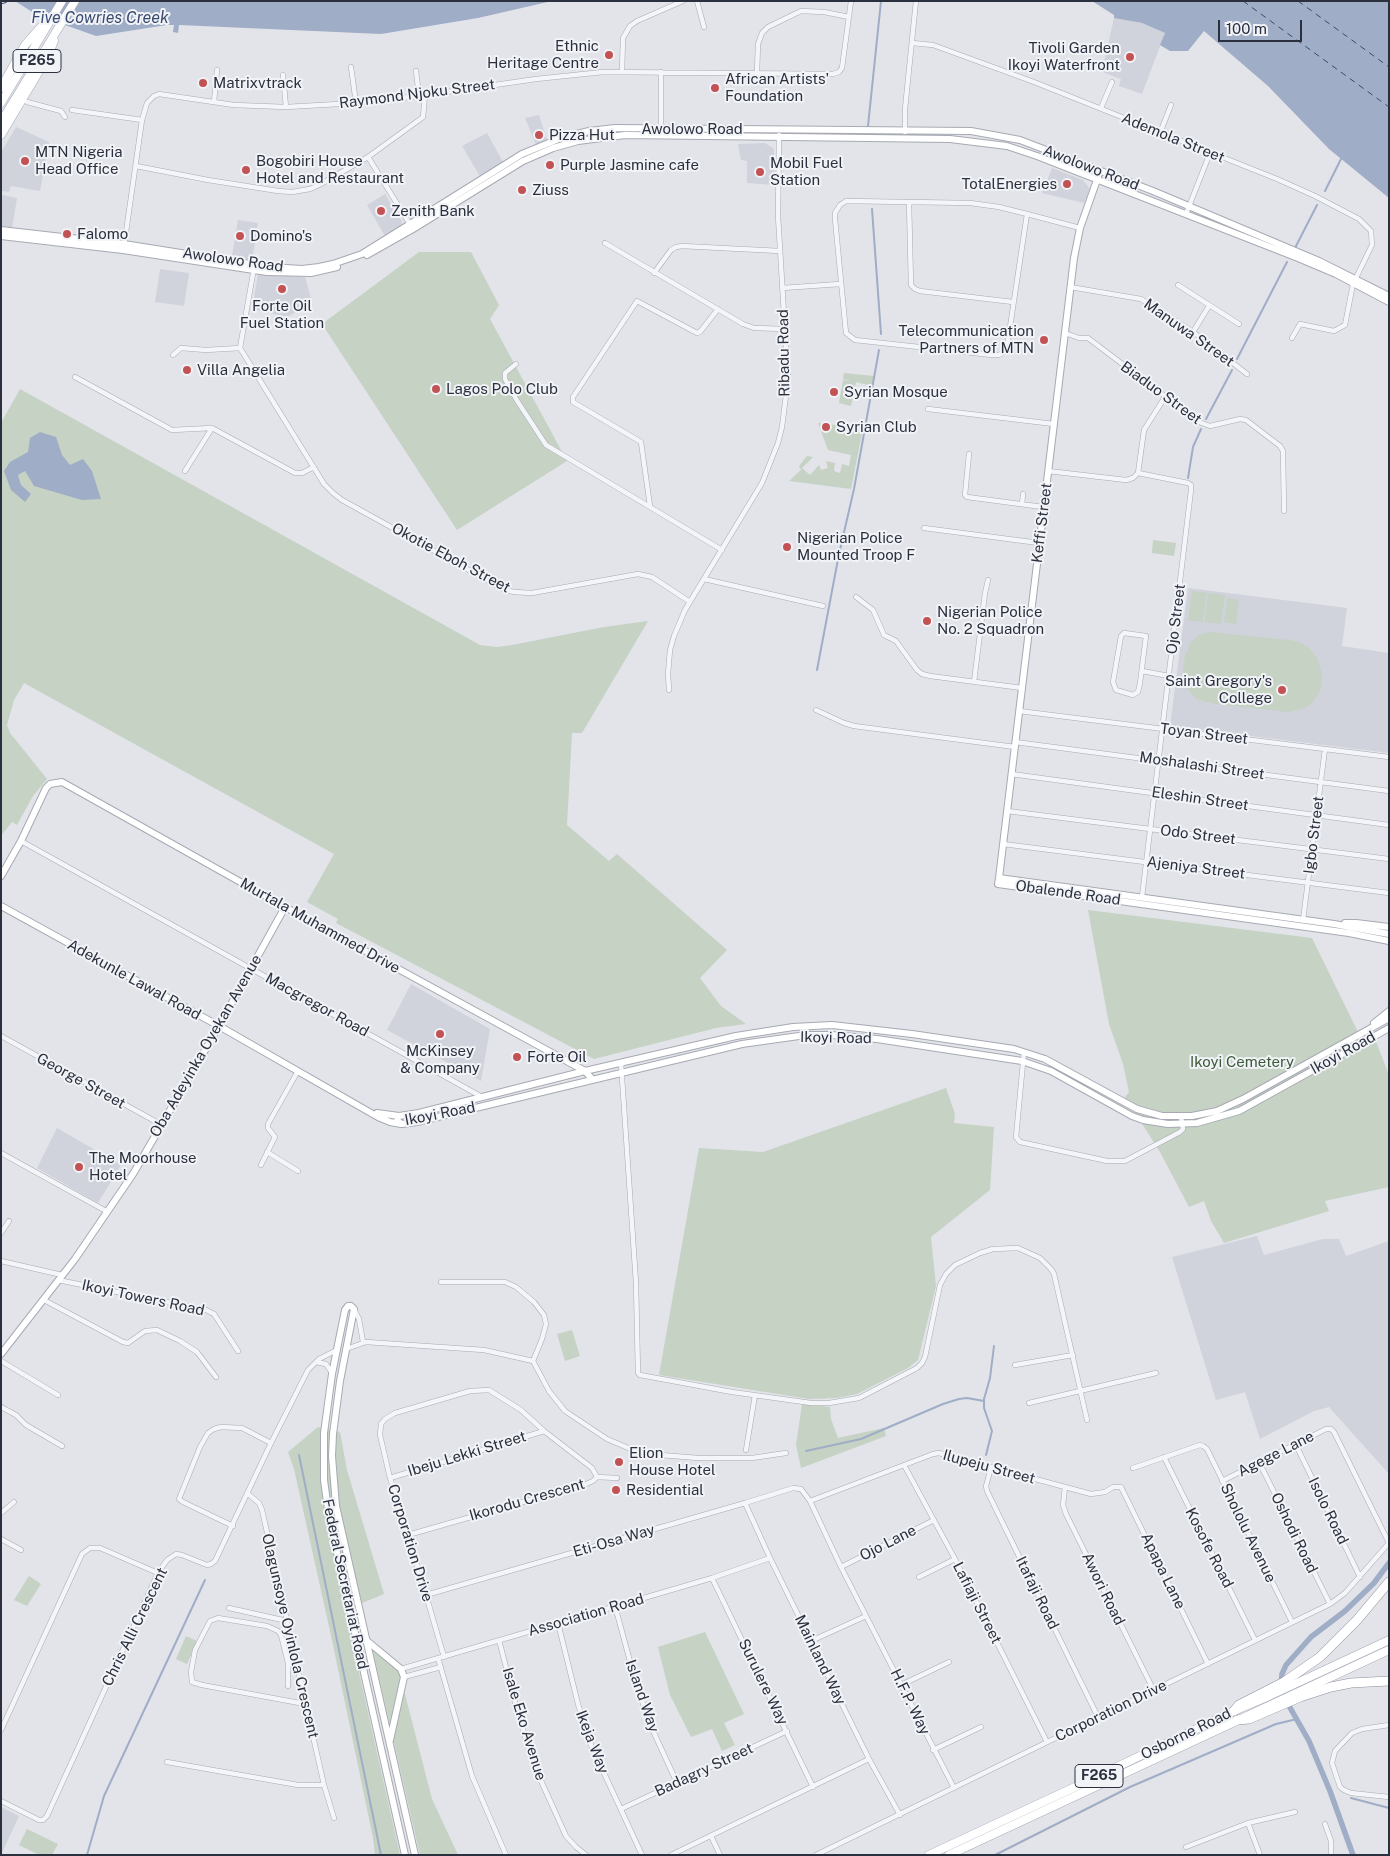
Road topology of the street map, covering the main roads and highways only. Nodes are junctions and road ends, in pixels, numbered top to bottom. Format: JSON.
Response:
{"nodes":[{"id":1,"x":62,"y":1,"type":"edge"},
{"id":2,"x":75,"y":1,"type":"edge"},
{"id":3,"x":56,"y":10,"type":"junction"},
{"id":4,"x":65,"y":17,"type":"junction"},
{"id":5,"x":1,"y":88,"type":"edge"},
{"id":6,"x":1,"y":103,"type":"edge"},
{"id":7,"x":1,"y":122,"type":"edge"},
{"id":8,"x":661,"y":132,"type":"junction"},
{"id":9,"x":1,"y":135,"type":"edge"},
{"id":10,"x":1100,"y":171,"type":"junction"},
{"id":11,"x":1097,"y":180,"type":"junction"},
{"id":12,"x":1,"y":230,"type":"edge"},
{"id":13,"x":1,"y":236,"type":"edge"},
{"id":14,"x":124,"y":247,"type":"junction"},
{"id":15,"x":1354,"y":281,"type":"junction"},
{"id":16,"x":1389,"y":296,"type":"edge"},
{"id":17,"x":1389,"y":302,"type":"edge"},
{"id":18,"x":1,"y":876,"type":"edge"},
{"id":19,"x":999,"y":878,"type":"junction"},
{"id":20,"x":1,"y":906,"type":"edge"},
{"id":21,"x":285,"y":907,"type":"junction"},
{"id":22,"x":1334,"y":924,"type":"junction"},
{"id":23,"x":1389,"y":927,"type":"edge"},
{"id":24,"x":1389,"y":934,"type":"edge"},
{"id":25,"x":1389,"y":941,"type":"edge"},
{"id":26,"x":1389,"y":1011,"type":"edge"},
{"id":27,"x":1387,"y":1019,"type":"edge"},
{"id":28,"x":219,"y":1026,"type":"junction"},
{"id":29,"x":1389,"y":1028,"type":"edge"},
{"id":30,"x":1367,"y":1030,"type":"junction"},
{"id":31,"x":566,"y":1061,"type":"junction"},
{"id":32,"x":585,"y":1071,"type":"junction"},
{"id":33,"x":565,"y":1076,"type":"junction"},
{"id":34,"x":592,"y":1079,"type":"junction"},
{"id":35,"x":371,"y":1112,"type":"junction"},
{"id":36,"x":399,"y":1116,"type":"junction"},
{"id":37,"x":402,"y":1124,"type":"junction"},
{"id":38,"x":1,"y":1354,"type":"edge"},
{"id":39,"x":1389,"y":1582,"type":"edge"},
{"id":40,"x":366,"y":1640,"type":"junction"},
{"id":41,"x":1389,"y":1640,"type":"edge"},
{"id":42,"x":1389,"y":1650,"type":"edge"},
{"id":43,"x":1292,"y":1681,"type":"junction"},
{"id":44,"x":1389,"y":1681,"type":"edge"},
{"id":45,"x":1299,"y":1695,"type":"junction"},
{"id":46,"x":1271,"y":1700,"type":"junction"},
{"id":47,"x":1235,"y":1716,"type":"junction"},
{"id":48,"x":389,"y":1743,"type":"junction"},
{"id":49,"x":405,"y":1855,"type":"edge"},
{"id":50,"x":415,"y":1855,"type":"edge"},
{"id":51,"x":929,"y":1855,"type":"edge"},
{"id":52,"x":950,"y":1855,"type":"edge"}],
"edges":[{"from":1,"to":3,"type":"main road","number":"F265"},
{"from":2,"to":4,"type":"main road","number":"F265"},
{"from":3,"to":5,"type":"main road"},
{"from":3,"to":6,"type":"main road","number":"F265"},
{"from":4,"to":7,"type":"main road","number":"F265"},
{"from":4,"to":9,"type":"main road"},
{"from":8,"to":10,"type":"main road","name":"Awolowo Road"},
{"from":8,"to":11,"type":"main road","name":"Awolowo Road"},
{"from":8,"to":14,"type":"main road","name":"Awolowo Road"},
{"from":10,"to":11,"type":"main road","name":"Keffi Street"},
{"from":10,"to":15,"type":"main road","name":"Awolowo Road"},
{"from":11,"to":15,"type":"main road","name":"Awolowo Road"},
{"from":11,"to":19,"type":"main road","name":"Keffi Street"},
{"from":12,"to":14,"type":"main road","name":"Awolowo Road"},
{"from":13,"to":14,"type":"main road","name":"Awolowo Road"},
{"from":15,"to":16,"type":"main road","name":"Awolowo Road"},
{"from":15,"to":17,"type":"main road","name":"Awolowo Road"},
{"from":18,"to":21,"type":"main road","name":"Murtala Muhammed Drive"},
{"from":19,"to":22,"type":"main road","name":"Obalende Road"},
{"from":19,"to":25,"type":"main road","name":"Obalende Road"},
{"from":20,"to":28,"type":"main road","name":"Adekunle Lawal Road"},
{"from":21,"to":28,"type":"main road","name":"Oba Adeyinka Oyekan Avenue"},
{"from":21,"to":31,"type":"main road","name":"Murtala Muhammed Drive"},
{"from":22,"to":23,"type":"main road","name":"Obalende Road"},
{"from":22,"to":24,"type":"main road","name":"Obalende Road"},
{"from":26,"to":30,"type":"main road"},
{"from":27,"to":30,"type":"main road","name":"Ikoyi Road"},
{"from":28,"to":35,"type":"main road","name":"Adekunle Lawal Road"},
{"from":28,"to":38,"type":"main road","name":"Oba Adeyinka Oyekan Avenue"},
{"from":29,"to":34,"type":"main road","name":"Ikoyi Road"},
{"from":30,"to":32,"type":"main road","name":"Ikoyi Road"},
{"from":31,"to":32,"type":"main road","name":"Murtala Muhammed Drive"},
{"from":31,"to":33,"type":"main road"},
{"from":32,"to":33,"type":"main road","name":"Ikoyi Road"},
{"from":32,"to":34,"type":"main road"},
{"from":33,"to":36,"type":"main road","name":"Ikoyi Road"},
{"from":34,"to":37,"type":"main road","name":"Ikoyi Road"},
{"from":35,"to":36,"type":"main road"},
{"from":35,"to":37,"type":"main road","name":"Adekunle Lawal Road"},
{"from":36,"to":37,"type":"main road","name":"Ikoyi Road"},
{"from":39,"to":43,"type":"highway"},
{"from":40,"to":48,"type":"main road","name":"Federal Secretariat Road"},
{"from":40,"to":48,"type":"main road"},
{"from":40,"to":49,"type":"main road","name":"Federal Secretariat Road"},
{"from":41,"to":43,"type":"main road"},
{"from":42,"to":45,"type":"main road"},
{"from":43,"to":46,"type":"highway"},
{"from":44,"to":45,"type":"highway","number":"F265"},
{"from":45,"to":46,"type":"highway","number":"F265"},
{"from":46,"to":47,"type":"highway","number":"F265"},
{"from":46,"to":47,"type":"highway"},
{"from":47,"to":51,"type":"main road","name":"Osborne Road","number":"F265"},
{"from":47,"to":52,"type":"main road","name":"Osborne Road","number":"F265"},
{"from":48,"to":50,"type":"main road","name":"Federal Secretariat Road"}]}
